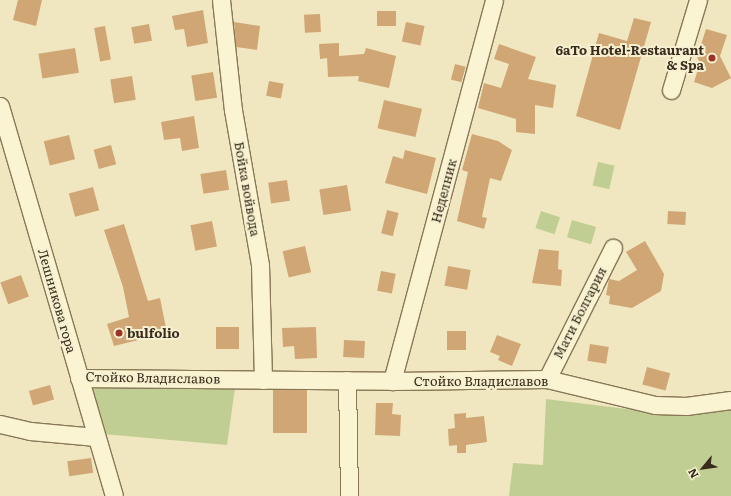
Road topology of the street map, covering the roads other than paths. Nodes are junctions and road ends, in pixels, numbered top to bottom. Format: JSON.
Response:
{"nodes":[{"id":1,"x":221,"y":0,"type":"edge"},
{"id":2,"x":494,"y":0,"type":"edge"},
{"id":3,"x":698,"y":0,"type":"edge"},
{"id":4,"x":671,"y":90,"type":"dead end"},
{"id":5,"x":0,"y":106,"type":"edge"},
{"id":6,"x":613,"y":248,"type":"dead end"},
{"id":7,"x":79,"y":378,"type":"junction"},
{"id":8,"x":547,"y":379,"type":"junction"},
{"id":9,"x":263,"y":380,"type":"junction"},
{"id":10,"x":347,"y":380,"type":"junction"},
{"id":11,"x":392,"y":381,"type":"junction"},
{"id":12,"x":731,"y":400,"type":"edge"},
{"id":13,"x":0,"y":424,"type":"edge"},
{"id":14,"x":96,"y":437,"type":"junction"},
{"id":15,"x":114,"y":496,"type":"edge"},
{"id":16,"x":349,"y":496,"type":"edge"}],
"edges":[{"from":1,"to":9,"type":"street","name":"Бойка войвода"},
{"from":2,"to":11,"type":"street","name":"Неделник"},
{"from":3,"to":4,"type":"street"},
{"from":5,"to":7,"type":"street","name":"Лешникова гора"},
{"from":6,"to":8,"type":"street","name":"Мати Болгария"},
{"from":7,"to":9,"type":"street","name":"Стойко Владиславов"},
{"from":7,"to":14,"type":"street","name":"Лешникова гора"},
{"from":8,"to":11,"type":"street","name":"Стойко Владиславов"},
{"from":8,"to":12,"type":"street","name":"Стойко Владиславов"},
{"from":9,"to":10,"type":"street","name":"Стойко Владиславов"},
{"from":10,"to":11,"type":"street","name":"Стойко Владиславов"},
{"from":10,"to":16,"type":"street"},
{"from":13,"to":14,"type":"street"},
{"from":14,"to":15,"type":"street","name":"Лешникова гора"}]}
